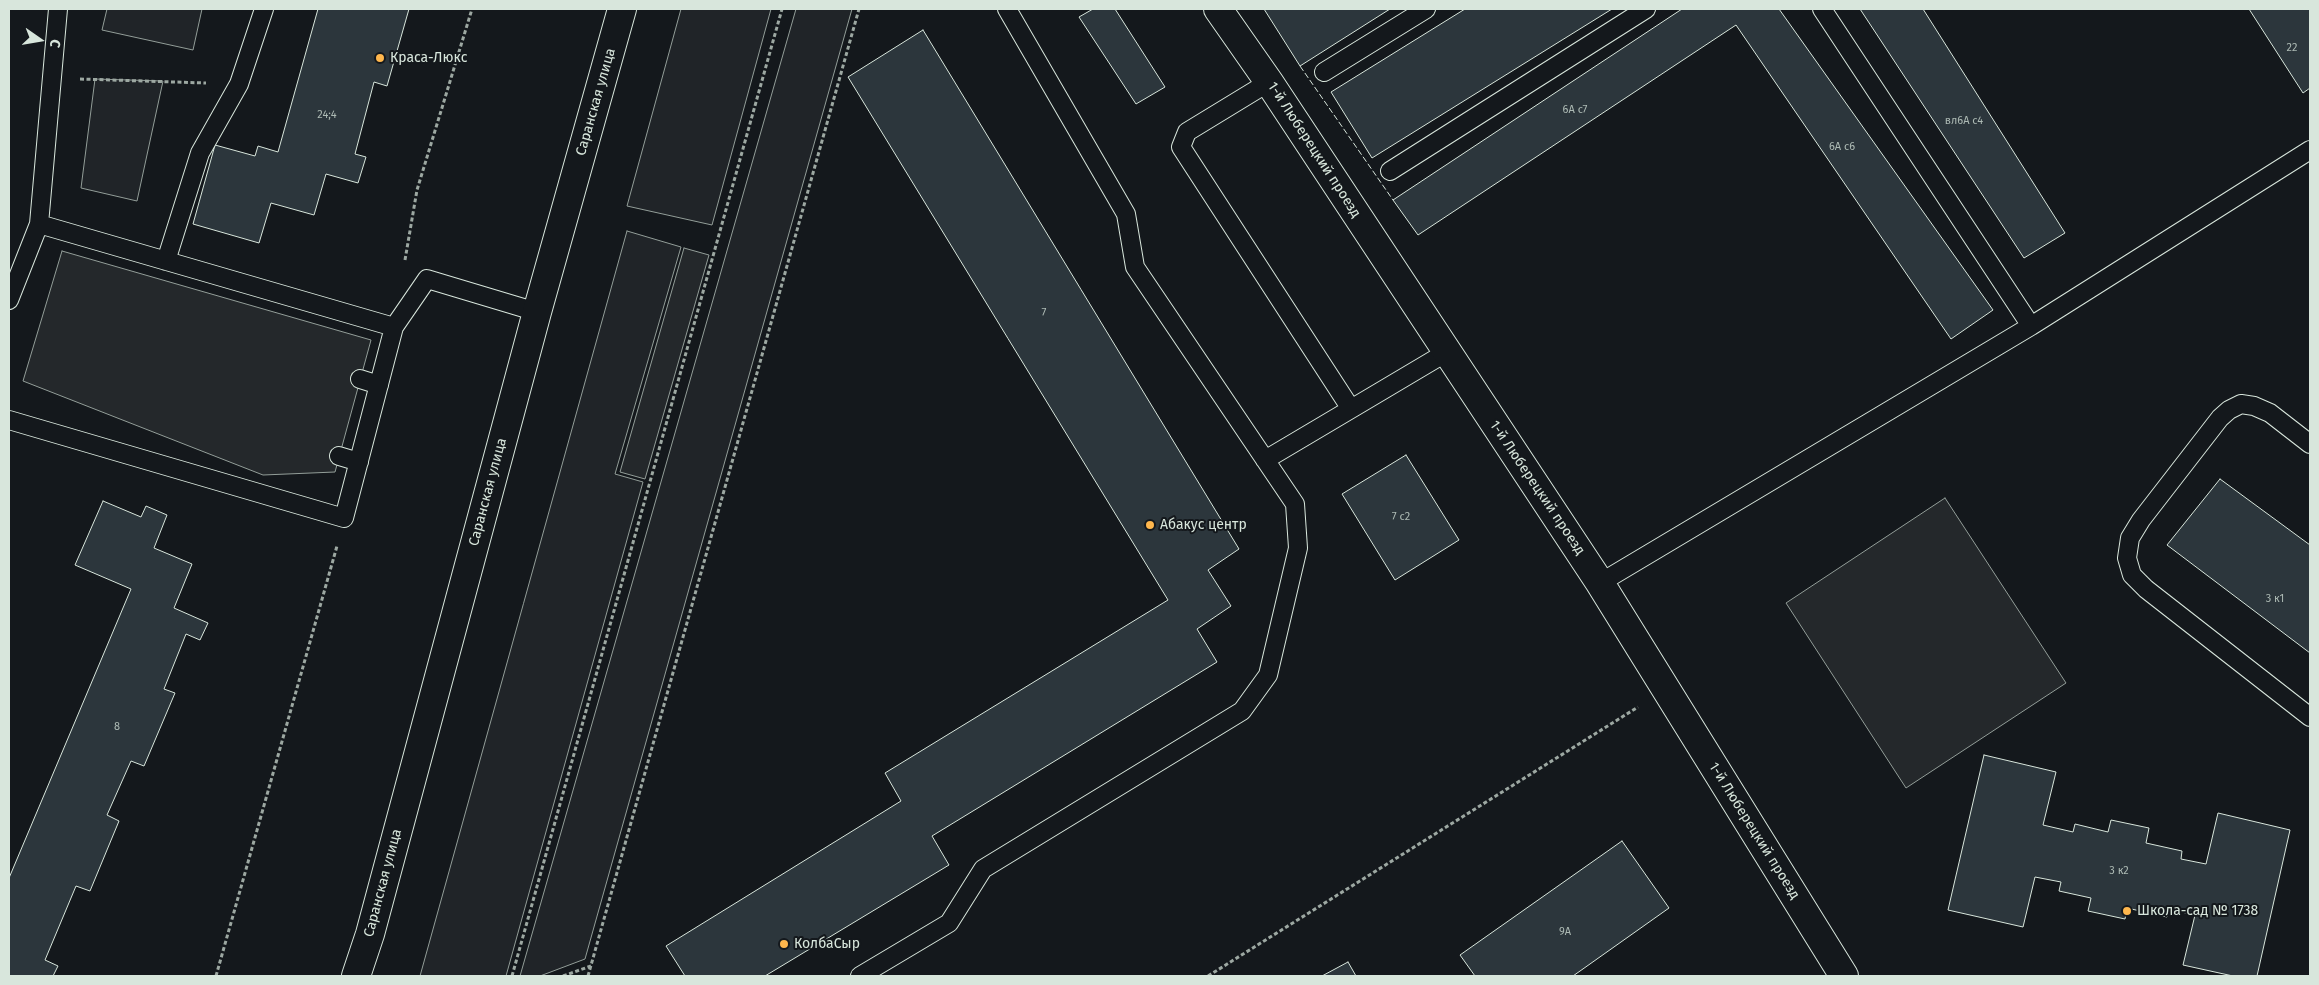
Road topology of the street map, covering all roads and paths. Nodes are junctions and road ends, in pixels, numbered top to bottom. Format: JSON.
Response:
{"nodes":[{"id":1,"x":58,"y":9,"type":"edge"},
{"id":2,"x":264,"y":9,"type":"edge"},
{"id":3,"x":472,"y":9,"type":"edge"},
{"id":4,"x":622,"y":9,"type":"edge"},
{"id":5,"x":782,"y":9,"type":"edge"},
{"id":6,"x":859,"y":9,"type":"edge"},
{"id":7,"x":1007,"y":9,"type":"edge"},
{"id":8,"x":1218,"y":9,"type":"edge"},
{"id":9,"x":1426,"y":9,"type":"edge"},
{"id":10,"x":1646,"y":9,"type":"edge"},
{"id":11,"x":1822,"y":9,"type":"edge"},
{"id":12,"x":1324,"y":72,"type":"dead end"},
{"id":13,"x":52,"y":78,"type":"junction"},
{"id":14,"x":1269,"y":82,"type":"junction"},
{"id":15,"x":239,"y":84,"type":"junction"},
{"id":16,"x":2310,"y":150,"type":"edge"},
{"id":17,"x":1390,"y":171,"type":"dead end"},
{"id":18,"x":39,"y":224,"type":"junction"},
{"id":19,"x":166,"y":261,"type":"junction"},
{"id":20,"x":404,"y":268,"type":"dead end"},
{"id":21,"x":9,"y":300,"type":"edge"},
{"id":22,"x":537,"y":312,"type":"junction"},
{"id":23,"x":2031,"y":326,"type":"junction"},
{"id":24,"x":394,"y":327,"type":"junction"},
{"id":25,"x":1447,"y":352,"type":"junction"},
{"id":26,"x":360,"y":379,"type":"dead end"},
{"id":27,"x":379,"y":385,"type":"junction"},
{"id":28,"x":1351,"y":409,"type":"junction"},
{"id":29,"x":9,"y":420,"type":"edge"},
{"id":30,"x":2310,"y":444,"type":"edge"},
{"id":31,"x":339,"y":456,"type":"dead end"},
{"id":32,"x":1264,"y":460,"type":"junction"},
{"id":33,"x":359,"y":462,"type":"junction"},
{"id":34,"x":344,"y":518,"type":"junction"},
{"id":35,"x":1600,"y":583,"type":"junction"},
{"id":36,"x":1667,"y":689,"type":"junction"},
{"id":37,"x":2310,"y":717,"type":"edge"},
{"id":38,"x":591,"y":965,"type":"junction"},
{"id":39,"x":216,"y":976,"type":"edge"},
{"id":40,"x":356,"y":976,"type":"edge"},
{"id":41,"x":512,"y":976,"type":"edge"},
{"id":42,"x":563,"y":976,"type":"edge"},
{"id":43,"x":588,"y":976,"type":"edge"},
{"id":44,"x":860,"y":976,"type":"edge"},
{"id":45,"x":1208,"y":976,"type":"edge"},
{"id":46,"x":1844,"y":976,"type":"edge"}],
"edges":[{"from":1,"to":13,"type":"lane"},
{"from":2,"to":15,"type":"lane"},
{"from":3,"to":20,"type":"path"},
{"from":4,"to":22,"type":"street","name":"Саранская улица"},
{"from":5,"to":41,"type":"path"},
{"from":6,"to":38,"type":"path"},
{"from":7,"to":32,"type":"lane"},
{"from":8,"to":14,"type":"street","name":"1-й Люберецкий проезд"},
{"from":9,"to":12,"type":"lane"},
{"from":10,"to":17,"type":"lane"},
{"from":11,"to":23,"type":"lane"},
{"from":13,"to":15,"type":"path"},
{"from":13,"to":18,"type":"lane"},
{"from":14,"to":25,"type":"street","name":"1-й Люберецкий проезд"},
{"from":14,"to":28,"type":"lane"},
{"from":15,"to":19,"type":"lane"},
{"from":16,"to":23,"type":"lane"},
{"from":18,"to":19,"type":"lane"},
{"from":18,"to":21,"type":"lane"},
{"from":19,"to":24,"type":"lane"},
{"from":22,"to":24,"type":"lane"},
{"from":22,"to":40,"type":"street","name":"Саранская улица"},
{"from":23,"to":35,"type":"lane"},
{"from":24,"to":27,"type":"lane"},
{"from":25,"to":28,"type":"lane"},
{"from":25,"to":35,"type":"street","name":"1-й Люберецкий проезд"},
{"from":26,"to":27,"type":"lane"},
{"from":27,"to":33,"type":"lane"},
{"from":28,"to":32,"type":"lane"},
{"from":29,"to":34,"type":"lane"},
{"from":30,"to":37,"type":"lane"},
{"from":31,"to":33,"type":"lane"},
{"from":32,"to":44,"type":"lane"},
{"from":33,"to":34,"type":"lane"},
{"from":34,"to":39,"type":"path"},
{"from":35,"to":36,"type":"street","name":"1-й Люберецкий проезд"},
{"from":36,"to":45,"type":"path"},
{"from":36,"to":46,"type":"street","name":"1-й Люберецкий проезд"},
{"from":38,"to":42,"type":"path"},
{"from":38,"to":43,"type":"path"}]}
